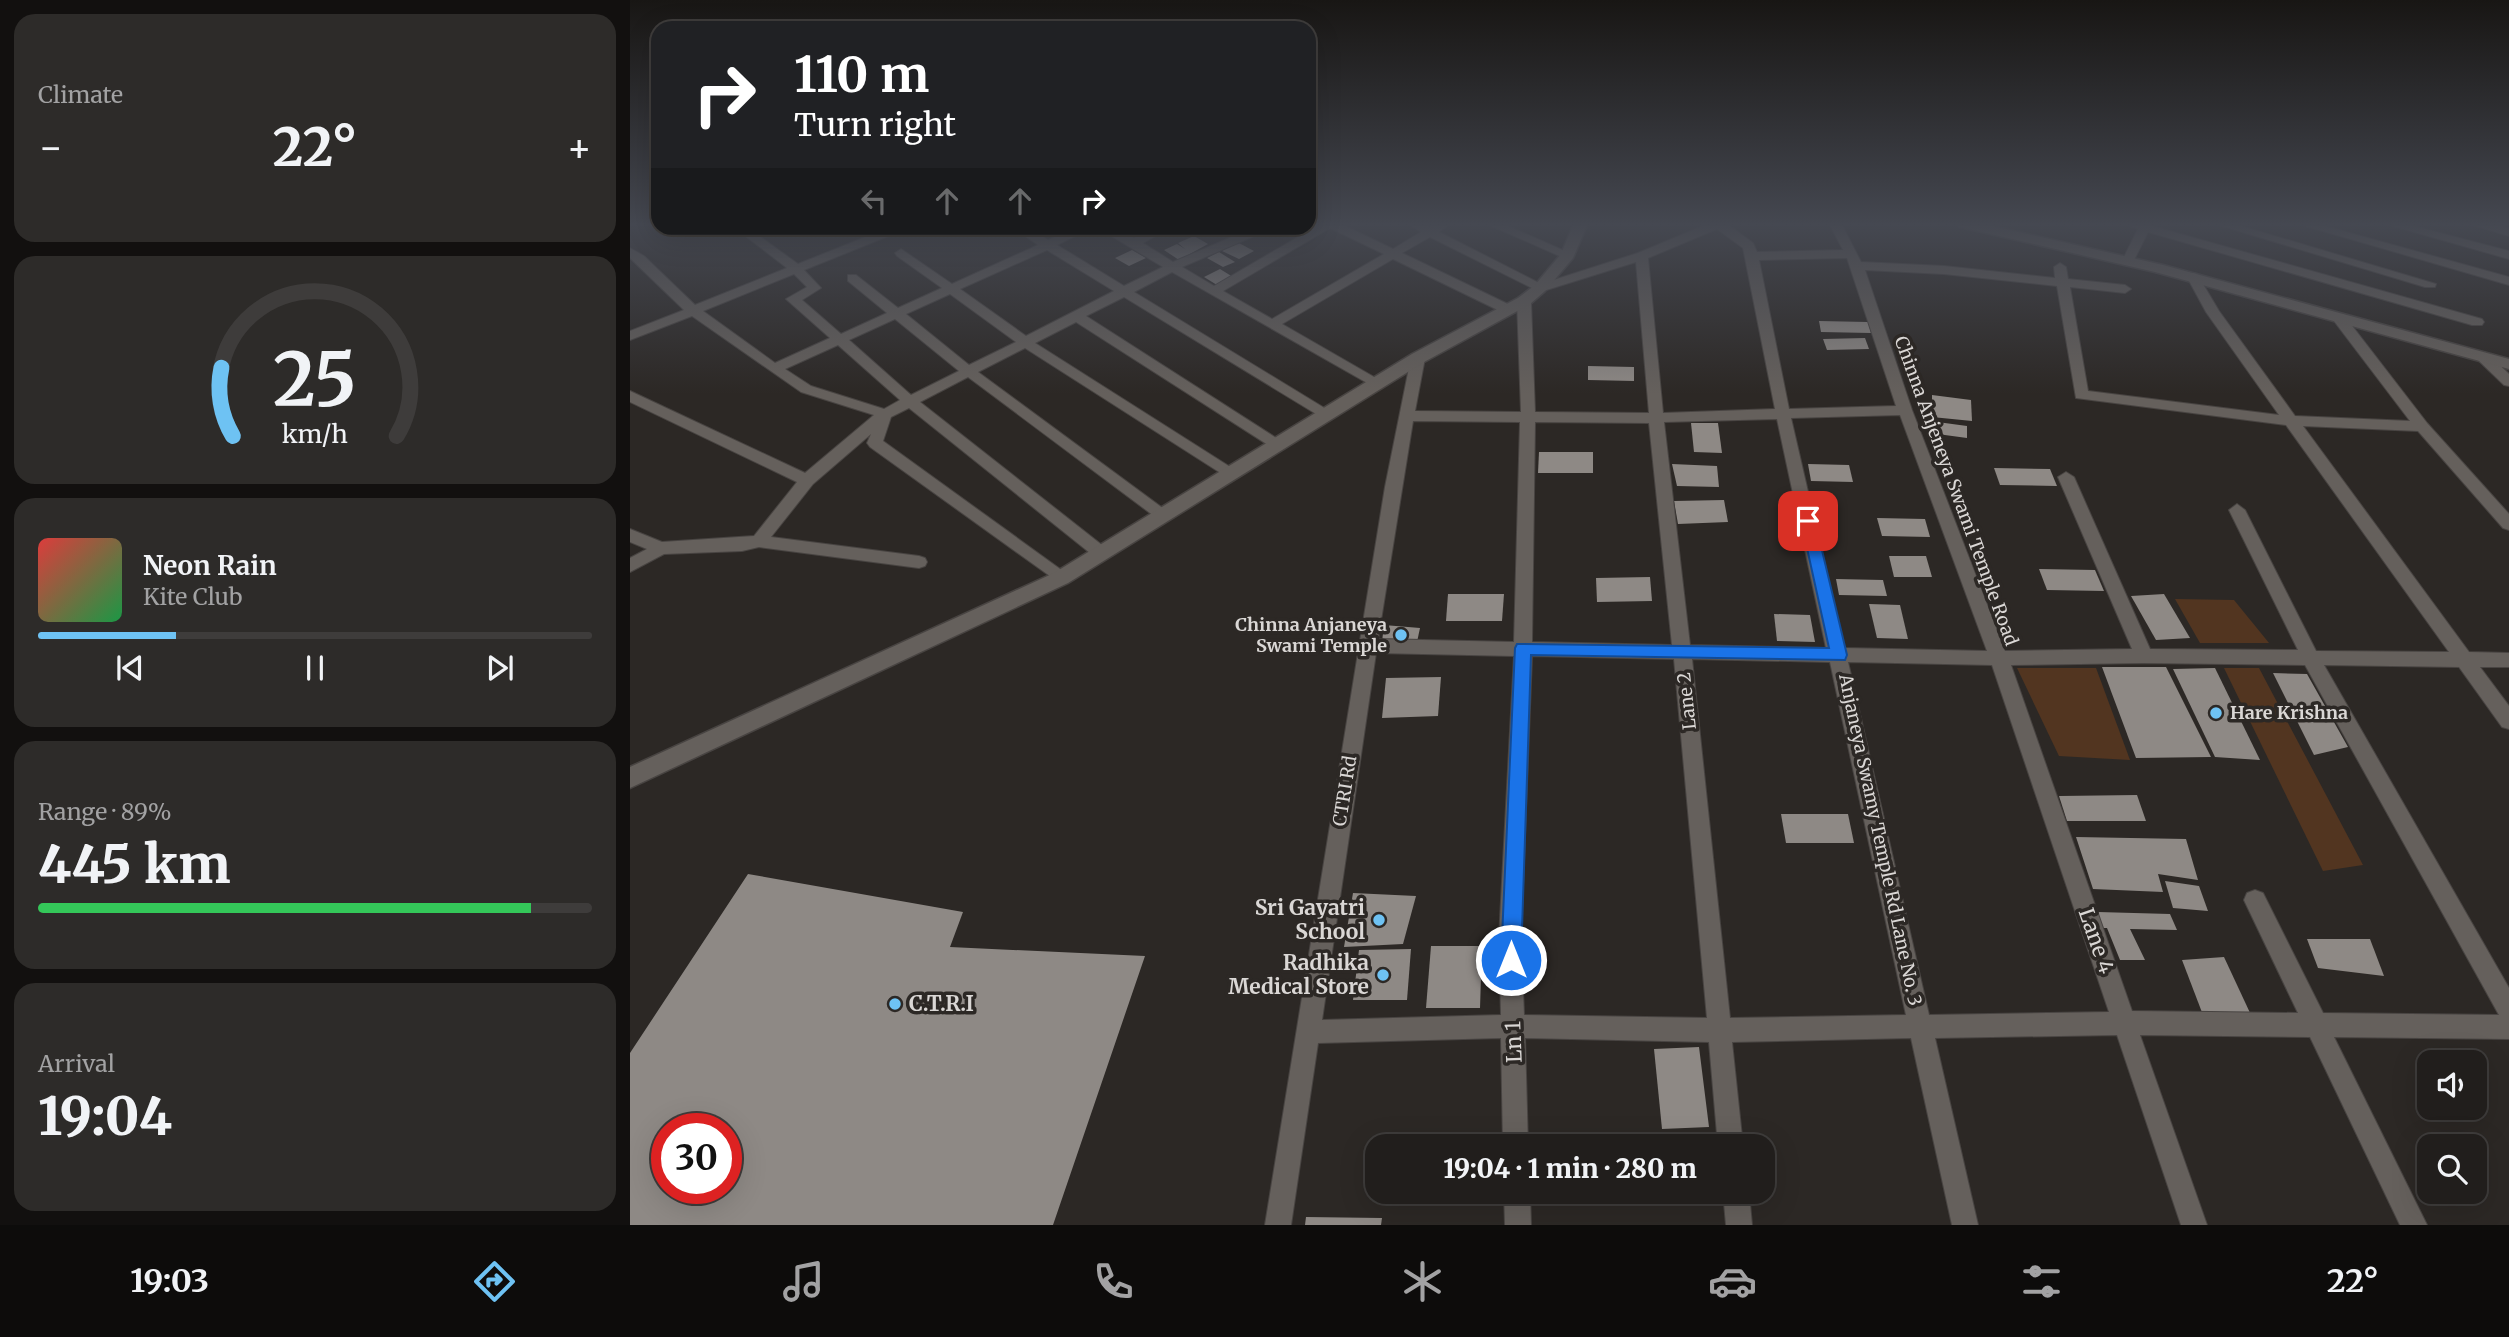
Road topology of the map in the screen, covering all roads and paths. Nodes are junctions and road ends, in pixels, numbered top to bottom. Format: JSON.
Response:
{"nodes":[{"id":1,"x":661,"y":280,"type":"edge"},
{"id":2,"x":763,"y":280,"type":"edge"},
{"id":3,"x":807,"y":280,"type":"edge"},
{"id":4,"x":855,"y":280,"type":"edge"},
{"id":5,"x":939,"y":280,"type":"edge"},
{"id":6,"x":967,"y":280,"type":"edge"},
{"id":7,"x":1106,"y":280,"type":"edge"},
{"id":8,"x":1146,"y":280,"type":"edge"},
{"id":9,"x":1197,"y":280,"type":"edge"},
{"id":10,"x":1233,"y":280,"type":"edge"},
{"id":11,"x":1348,"y":280,"type":"edge"},
{"id":12,"x":1454,"y":280,"type":"edge"},
{"id":13,"x":1525,"y":280,"type":"edge"},
{"id":14,"x":1547,"y":280,"type":"edge"},
{"id":15,"x":1565,"y":280,"type":"edge"},
{"id":16,"x":1644,"y":280,"type":"edge"},
{"id":17,"x":1757,"y":280,"type":"edge"},
{"id":18,"x":1861,"y":280,"type":"edge"},
{"id":19,"x":2062,"y":280,"type":"edge"},
{"id":20,"x":2085,"y":280,"type":"edge"},
{"id":21,"x":2195,"y":280,"type":"edge"},
{"id":22,"x":2204,"y":280,"type":"edge"},
{"id":23,"x":2213,"y":280,"type":"edge"},
{"id":24,"x":2334,"y":280,"type":"edge"},
{"id":25,"x":2417,"y":280,"type":"edge"},
{"id":26,"x":2430,"y":284,"type":"dead end"},
{"id":27,"x":950,"y":288,"type":"junction"},
{"id":28,"x":1540,"y":288,"type":"junction"},
{"id":29,"x":2125,"y":289,"type":"dead end"},
{"id":30,"x":1216,"y":290,"type":"junction"},
{"id":31,"x":1124,"y":291,"type":"junction"},
{"id":32,"x":1516,"y":306,"type":"junction"},
{"id":33,"x":693,"y":310,"type":"junction"},
{"id":34,"x":895,"y":313,"type":"junction"},
{"id":35,"x":1076,"y":316,"type":"junction"},
{"id":36,"x":2338,"y":317,"type":"junction"},
{"id":37,"x":2477,"y":322,"type":"dead end"},
{"id":38,"x":1273,"y":324,"type":"junction"},
{"id":39,"x":630,"y":336,"type":"edge"},
{"id":40,"x":839,"y":339,"type":"junction"},
{"id":41,"x":1025,"y":342,"type":"junction"},
{"id":42,"x":2509,"y":356,"type":"edge"},
{"id":43,"x":2483,"y":357,"type":"junction"},
{"id":44,"x":1418,"y":358,"type":"junction"},
{"id":45,"x":2509,"y":364,"type":"edge"},
{"id":46,"x":774,"y":369,"type":"junction"},
{"id":47,"x":968,"y":372,"type":"junction"},
{"id":48,"x":2509,"y":382,"type":"edge"},
{"id":49,"x":1376,"y":384,"type":"junction"},
{"id":50,"x":630,"y":396,"type":"edge"},
{"id":51,"x":910,"y":401,"type":"junction"},
{"id":52,"x":1905,"y":410,"type":"junction"},
{"id":53,"x":886,"y":414,"type":"junction"},
{"id":54,"x":1783,"y":414,"type":"junction"},
{"id":55,"x":1326,"y":415,"type":"junction"},
{"id":56,"x":1528,"y":415,"type":"junction"},
{"id":57,"x":1407,"y":416,"type":"junction"},
{"id":58,"x":1656,"y":418,"type":"junction"},
{"id":59,"x":2291,"y":421,"type":"junction"},
{"id":60,"x":2421,"y":426,"type":"junction"},
{"id":61,"x":1276,"y":445,"type":"junction"},
{"id":62,"x":1230,"y":474,"type":"junction"},
{"id":63,"x":2066,"y":477,"type":"dead end"},
{"id":64,"x":807,"y":480,"type":"junction"},
{"id":65,"x":2237,"y":510,"type":"dead end"},
{"id":66,"x":1162,"y":516,"type":"junction"},
{"id":67,"x":2509,"y":524,"type":"edge"},
{"id":68,"x":630,"y":535,"type":"edge"},
{"id":69,"x":758,"y":541,"type":"junction"},
{"id":70,"x":661,"y":548,"type":"junction"},
{"id":71,"x":1101,"y":553,"type":"junction"},
{"id":72,"x":919,"y":562,"type":"dead end"},
{"id":73,"x":630,"y":566,"type":"edge"},
{"id":74,"x":1061,"y":578,"type":"junction"},
{"id":75,"x":1368,"y":646,"type":"junction"},
{"id":76,"x":1523,"y":648,"type":"junction"},
{"id":77,"x":1682,"y":650,"type":"junction"},
{"id":78,"x":1839,"y":655,"type":"junction"},
{"id":79,"x":2141,"y":656,"type":"junction"},
{"id":80,"x":2310,"y":657,"type":"junction"},
{"id":81,"x":1999,"y":658,"type":"junction"},
{"id":82,"x":2509,"y":660,"type":"edge"},
{"id":83,"x":2465,"y":661,"type":"junction"},
{"id":84,"x":2509,"y":721,"type":"edge"},
{"id":85,"x":630,"y":778,"type":"edge"},
{"id":86,"x":2255,"y":900,"type":"dead end"},
{"id":87,"x":2509,"y":1011,"type":"edge"},
{"id":88,"x":2124,"y":1023,"type":"junction"},
{"id":89,"x":1921,"y":1025,"type":"junction"},
{"id":90,"x":1513,"y":1026,"type":"junction"},
{"id":91,"x":2316,"y":1026,"type":"junction"},
{"id":92,"x":2509,"y":1027,"type":"edge"},
{"id":93,"x":1720,"y":1031,"type":"junction"},
{"id":94,"x":1307,"y":1032,"type":"junction"},
{"id":95,"x":1516,"y":1134,"type":"edge"},
{"id":96,"x":1730,"y":1134,"type":"edge"},
{"id":97,"x":1517,"y":1204,"type":"edge"},
{"id":98,"x":1737,"y":1204,"type":"edge"},
{"id":99,"x":1278,"y":1225,"type":"edge"},
{"id":100,"x":1518,"y":1225,"type":"edge"},
{"id":101,"x":1739,"y":1225,"type":"edge"},
{"id":102,"x":1965,"y":1225,"type":"edge"},
{"id":103,"x":2194,"y":1225,"type":"edge"},
{"id":104,"x":2414,"y":1225,"type":"edge"}],
"edges":[{"from":1,"to":33,"type":"street"},
{"from":2,"to":33,"type":"street"},
{"from":3,"to":40,"type":"street"},
{"from":4,"to":34,"type":"street"},
{"from":5,"to":27,"type":"street"},
{"from":6,"to":27,"type":"street"},
{"from":7,"to":31,"type":"street"},
{"from":8,"to":31,"type":"street"},
{"from":9,"to":30,"type":"street"},
{"from":10,"to":30,"type":"street"},
{"from":11,"to":38,"type":"street"},
{"from":12,"to":32,"type":"street"},
{"from":13,"to":28,"type":"street"},
{"from":14,"to":28,"type":"street"},
{"from":15,"to":28,"type":"street"},
{"from":16,"to":58,"type":"street","name":"Lane 2"},
{"from":17,"to":54,"type":"street","name":"Anjaneya Swamy Temple Rd Lane No. 3"},
{"from":18,"to":52,"type":"street","name":"Chinna Anjeneya Swami Temple Road"},
{"from":19,"to":59,"type":"street"},
{"from":20,"to":29,"type":"street"},
{"from":21,"to":59,"type":"street"},
{"from":22,"to":36,"type":"street"},
{"from":23,"to":42,"type":"street"},
{"from":24,"to":37,"type":"street"},
{"from":25,"to":26,"type":"street"},
{"from":27,"to":34,"type":"street"},
{"from":27,"to":41,"type":"street"},
{"from":28,"to":32,"type":"street"},
{"from":30,"to":38,"type":"street"},
{"from":31,"to":35,"type":"street"},
{"from":31,"to":55,"type":"street"},
{"from":32,"to":44,"type":"street"},
{"from":32,"to":56,"type":"street","name":"Ln 1"},
{"from":33,"to":39,"type":"street"},
{"from":33,"to":46,"type":"street"},
{"from":34,"to":40,"type":"street"},
{"from":34,"to":47,"type":"street"},
{"from":35,"to":41,"type":"street"},
{"from":35,"to":61,"type":"street"},
{"from":36,"to":43,"type":"street"},
{"from":36,"to":60,"type":"street"},
{"from":38,"to":49,"type":"street"},
{"from":40,"to":46,"type":"street"},
{"from":40,"to":51,"type":"street"},
{"from":41,"to":47,"type":"street"},
{"from":41,"to":62,"type":"street"},
{"from":43,"to":45,"type":"street"},
{"from":43,"to":48,"type":"street"},
{"from":44,"to":49,"type":"street"},
{"from":44,"to":57,"type":"street","name":"CTRI Rd"},
{"from":46,"to":53,"type":"street"},
{"from":47,"to":51,"type":"street"},
{"from":47,"to":66,"type":"street"},
{"from":49,"to":55,"type":"street"},
{"from":50,"to":64,"type":"street"},
{"from":51,"to":53,"type":"street"},
{"from":51,"to":71,"type":"street"},
{"from":52,"to":54,"type":"street"},
{"from":52,"to":81,"type":"street","name":"Chinna Anjeneya Swami Temple Road"},
{"from":53,"to":64,"type":"street"},
{"from":53,"to":74,"type":"street"},
{"from":54,"to":58,"type":"street"},
{"from":54,"to":78,"type":"street","name":"Anjaneya Swamy Temple Rd Lane No. 3"},
{"from":55,"to":61,"type":"street"},
{"from":56,"to":57,"type":"street"},
{"from":56,"to":58,"type":"street"},
{"from":56,"to":76,"type":"street","name":"Ln 1"},
{"from":57,"to":75,"type":"street","name":"CTRI Rd"},
{"from":58,"to":77,"type":"street","name":"Lane 2"},
{"from":59,"to":60,"type":"street"},
{"from":59,"to":83,"type":"street"},
{"from":60,"to":67,"type":"street"},
{"from":61,"to":62,"type":"street"},
{"from":62,"to":66,"type":"street"},
{"from":63,"to":79,"type":"street"},
{"from":64,"to":69,"type":"street"},
{"from":65,"to":80,"type":"street"},
{"from":66,"to":71,"type":"street"},
{"from":68,"to":70,"type":"street"},
{"from":69,"to":70,"type":"street"},
{"from":69,"to":72,"type":"street"},
{"from":70,"to":73,"type":"street"},
{"from":71,"to":74,"type":"street"},
{"from":74,"to":85,"type":"street"},
{"from":75,"to":76,"type":"street","name":"Chinna Anjeneya Swami Temple Road"},
{"from":75,"to":94,"type":"street","name":"CTRI Rd"},
{"from":76,"to":77,"type":"street","name":"Chinna Anjeneya Swami Temple Road"},
{"from":76,"to":90,"type":"street","name":"Ln 1"},
{"from":77,"to":78,"type":"street","name":"Chinna Anjeneya Swami Temple Road"},
{"from":77,"to":93,"type":"street","name":"Lane 2"},
{"from":78,"to":81,"type":"street","name":"Chinna Anjeneya Swami Temple Road"},
{"from":78,"to":89,"type":"street","name":"Anjaneya Swamy Temple Rd Lane No. 3"},
{"from":79,"to":80,"type":"street"},
{"from":79,"to":81,"type":"street"},
{"from":80,"to":83,"type":"street"},
{"from":80,"to":87,"type":"street"},
{"from":81,"to":88,"type":"street","name":"Lane 4"},
{"from":82,"to":83,"type":"street"},
{"from":83,"to":84,"type":"street"},
{"from":86,"to":91,"type":"street"},
{"from":88,"to":89,"type":"street"},
{"from":88,"to":91,"type":"street"},
{"from":88,"to":103,"type":"street","name":"Lane 4"},
{"from":89,"to":93,"type":"street"},
{"from":89,"to":102,"type":"street","name":"Anjaneya Swamy Temple Rd Lane No. 3"},
{"from":90,"to":93,"type":"street"},
{"from":90,"to":94,"type":"street"},
{"from":90,"to":95,"type":"street","name":"Ln 1"},
{"from":91,"to":92,"type":"street"},
{"from":91,"to":104,"type":"street"},
{"from":93,"to":96,"type":"street","name":"Lane 2"},
{"from":94,"to":99,"type":"street","name":"CTRI Rd"},
{"from":97,"to":100,"type":"street"},
{"from":98,"to":101,"type":"street"}]}
